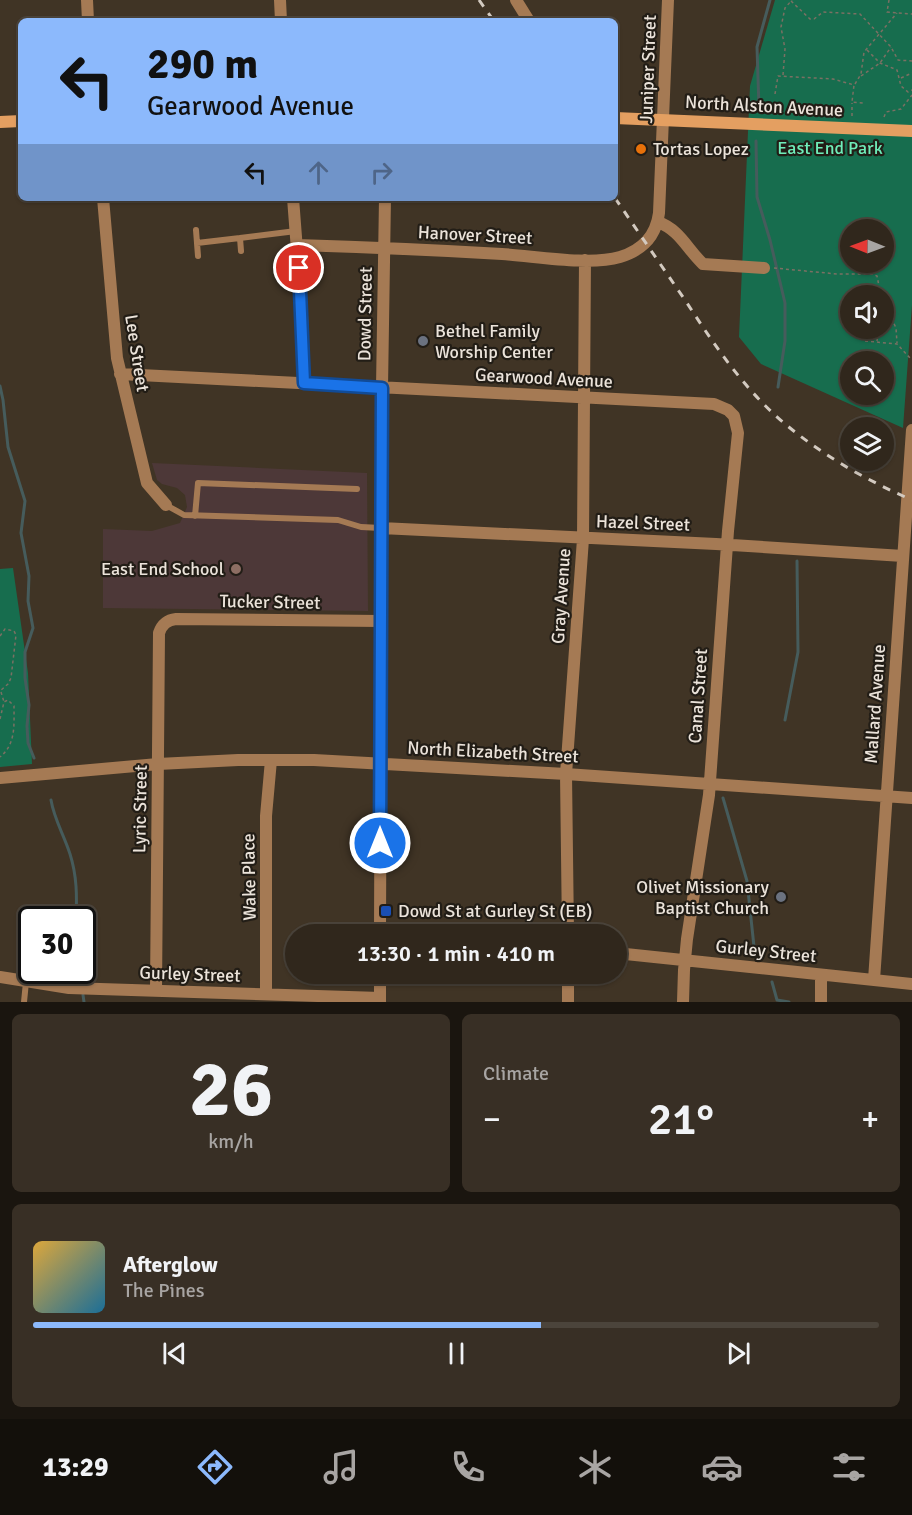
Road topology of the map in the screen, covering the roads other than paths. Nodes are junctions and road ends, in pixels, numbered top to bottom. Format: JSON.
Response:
{"nodes":[{"id":1,"x":87,"y":0,"type":"edge"},
{"id":2,"x":280,"y":0,"type":"edge"},
{"id":3,"x":516,"y":0,"type":"edge"},
{"id":4,"x":668,"y":0,"type":"edge"},
{"id":5,"x":88,"y":18,"type":"edge"},
{"id":6,"x":281,"y":18,"type":"edge"},
{"id":7,"x":527,"y":18,"type":"edge"},
{"id":8,"x":618,"y":118,"type":"edge"},
{"id":9,"x":664,"y":120,"type":"junction"},
{"id":10,"x":18,"y":121,"type":"edge"},
{"id":11,"x":0,"y":122,"type":"edge"},
{"id":12,"x":912,"y":131,"type":"edge"},
{"id":13,"x":103,"y":201,"type":"edge"},
{"id":14,"x":293,"y":201,"type":"edge"},
{"id":15,"x":385,"y":201,"type":"edge"},
{"id":16,"x":658,"y":222,"type":"junction"},
{"id":17,"x":196,"y":230,"type":"dead end"},
{"id":18,"x":296,"y":231,"type":"junction"},
{"id":19,"x":240,"y":238,"type":"junction"},
{"id":20,"x":197,"y":243,"type":"junction"},
{"id":21,"x":646,"y":243,"type":"joint"},
{"id":22,"x":297,"y":245,"type":"junction"},
{"id":23,"x":385,"y":248,"type":"junction"},
{"id":24,"x":241,"y":251,"type":"dead end"},
{"id":25,"x":198,"y":256,"type":"dead end"},
{"id":26,"x":585,"y":260,"type":"junction"},
{"id":27,"x":764,"y":268,"type":"dead end"},
{"id":28,"x":120,"y":374,"type":"junction"},
{"id":29,"x":304,"y":383,"type":"junction"},
{"id":30,"x":382,"y":388,"type":"junction"},
{"id":31,"x":583,"y":398,"type":"junction"},
{"id":32,"x":714,"y":404,"type":"joint"},
{"id":33,"x":912,"y":430,"type":"edge"},
{"id":34,"x":357,"y":489,"type":"dead end"},
{"id":35,"x":166,"y":505,"type":"joint"},
{"id":36,"x":195,"y":516,"type":"junction"},
{"id":37,"x":381,"y":528,"type":"junction"},
{"id":38,"x":583,"y":539,"type":"junction"},
{"id":39,"x":727,"y":545,"type":"junction"},
{"id":40,"x":903,"y":556,"type":"junction"},
{"id":41,"x":381,"y":621,"type":"junction"},
{"id":42,"x":161,"y":626,"type":"joint"},
{"id":43,"x":898,"y":628,"type":"junction"},
{"id":44,"x":912,"y":629,"type":"edge"},
{"id":45,"x":271,"y":760,"type":"junction"},
{"id":46,"x":380,"y":763,"type":"junction"},
{"id":47,"x":158,"y":764,"type":"junction"},
{"id":48,"x":566,"y":774,"type":"junction"},
{"id":49,"x":0,"y":778,"type":"edge"},
{"id":50,"x":710,"y":784,"type":"junction"},
{"id":51,"x":887,"y":795,"type":"junction"},
{"id":52,"x":912,"y":798,"type":"edge"},
{"id":53,"x":380,"y":924,"type":"edge"},
{"id":54,"x":568,"y":924,"type":"edge"},
{"id":55,"x":627,"y":954,"type":"edge"},
{"id":56,"x":685,"y":961,"type":"junction"},
{"id":57,"x":821,"y":975,"type":"junction"},
{"id":58,"x":0,"y":977,"type":"edge"},
{"id":59,"x":18,"y":980,"type":"edge"},
{"id":60,"x":874,"y":980,"type":"junction"},
{"id":61,"x":26,"y":984,"type":"edge"},
{"id":62,"x":40,"y":984,"type":"edge"},
{"id":63,"x":380,"y":984,"type":"edge"},
{"id":64,"x":568,"y":984,"type":"edge"},
{"id":65,"x":912,"y":984,"type":"edge"},
{"id":66,"x":156,"y":991,"type":"junction"},
{"id":67,"x":266,"y":994,"type":"junction"},
{"id":68,"x":231,"y":998,"type":"edge"},
{"id":69,"x":380,"y":1000,"type":"edge"},
{"id":70,"x":24,"y":1002,"type":"edge"},
{"id":71,"x":568,"y":1002,"type":"edge"},
{"id":72,"x":683,"y":1002,"type":"edge"},
{"id":73,"x":821,"y":1002,"type":"edge"}],
"edges":[{"from":1,"to":5,"type":"street"},
{"from":2,"to":6,"type":"street"},
{"from":3,"to":7,"type":"street"},
{"from":4,"to":9,"type":"street","name":"Juniper Street"},
{"from":8,"to":9,"type":"main road","name":"North Alston Avenue"},
{"from":9,"to":12,"type":"main road","name":"North Alston Avenue"},
{"from":9,"to":16,"type":"street","name":"Juniper Street"},
{"from":10,"to":11,"type":"main road"},
{"from":13,"to":28,"type":"street","name":"Lee Street"},
{"from":14,"to":18,"type":"street"},
{"from":15,"to":23,"type":"street","name":"Dowd Street"},
{"from":16,"to":21,"type":"street","name":"Juniper Street"},
{"from":16,"to":27,"type":"street"},
{"from":17,"to":20,"type":"lane"},
{"from":18,"to":19,"type":"lane"},
{"from":18,"to":22,"type":"street"},
{"from":19,"to":20,"type":"lane"},
{"from":19,"to":24,"type":"lane"},
{"from":20,"to":25,"type":"lane"},
{"from":21,"to":26,"type":"street","name":"Hanover Street"},
{"from":22,"to":23,"type":"street","name":"Hanover Street"},
{"from":22,"to":29,"type":"street"},
{"from":23,"to":26,"type":"street","name":"Hanover Street"},
{"from":23,"to":30,"type":"street","name":"Dowd Street"},
{"from":26,"to":31,"type":"street","name":"Gray Avenue"},
{"from":28,"to":29,"type":"street","name":"Gearwood Avenue"},
{"from":28,"to":35,"type":"street","name":"Lee Street"},
{"from":29,"to":30,"type":"street","name":"Gearwood Avenue"},
{"from":30,"to":31,"type":"street","name":"Gearwood Avenue"},
{"from":30,"to":37,"type":"street","name":"Dowd Street"},
{"from":31,"to":32,"type":"street","name":"Gearwood Avenue"},
{"from":31,"to":38,"type":"street","name":"Gray Avenue"},
{"from":32,"to":39,"type":"street","name":"Canal Street"},
{"from":33,"to":40,"type":"street","name":"Mallard Avenue"},
{"from":34,"to":36,"type":"lane"},
{"from":35,"to":36,"type":"lane"},
{"from":36,"to":37,"type":"lane"},
{"from":37,"to":38,"type":"street","name":"Hazel Street"},
{"from":37,"to":41,"type":"street","name":"Dowd Street"},
{"from":38,"to":39,"type":"street","name":"Hazel Street"},
{"from":38,"to":48,"type":"street","name":"Gray Avenue"},
{"from":39,"to":40,"type":"street","name":"Hazel Street"},
{"from":39,"to":50,"type":"street","name":"Canal Street"},
{"from":40,"to":43,"type":"street","name":"Mallard Avenue"},
{"from":41,"to":42,"type":"street","name":"Tucker Street"},
{"from":41,"to":46,"type":"street","name":"Dowd Street"},
{"from":42,"to":47,"type":"street","name":"Lyric Street"},
{"from":43,"to":44,"type":"street"},
{"from":43,"to":51,"type":"street","name":"Mallard Avenue"},
{"from":45,"to":46,"type":"street","name":"North Elizabeth Street"},
{"from":45,"to":47,"type":"street","name":"North Elizabeth Street"},
{"from":45,"to":67,"type":"street","name":"Wake Place"},
{"from":46,"to":48,"type":"street","name":"North Elizabeth Street"},
{"from":46,"to":53,"type":"street","name":"Dowd Street"},
{"from":47,"to":49,"type":"street","name":"North Elizabeth Street"},
{"from":47,"to":66,"type":"street","name":"Lyric Street"},
{"from":48,"to":50,"type":"street","name":"North Elizabeth Street"},
{"from":48,"to":54,"type":"street","name":"Gray Avenue"},
{"from":50,"to":51,"type":"street","name":"North Elizabeth Street"},
{"from":50,"to":56,"type":"street","name":"Canal Street"},
{"from":51,"to":52,"type":"street","name":"North Elizabeth Street"},
{"from":51,"to":60,"type":"street","name":"Mallard Avenue"},
{"from":55,"to":56,"type":"street","name":"Gurley Street"},
{"from":56,"to":57,"type":"street","name":"Gurley Street"},
{"from":56,"to":72,"type":"street","name":"Canal Street"},
{"from":57,"to":60,"type":"street","name":"Gurley Street"},
{"from":57,"to":73,"type":"street"},
{"from":58,"to":59,"type":"street","name":"Gurley Street"},
{"from":60,"to":65,"type":"street","name":"Gurley Street"},
{"from":61,"to":70,"type":"lane"},
{"from":62,"to":66,"type":"street","name":"Gurley Street"},
{"from":63,"to":69,"type":"street"},
{"from":64,"to":71,"type":"street"},
{"from":66,"to":68,"type":"street","name":"Gurley Street"},
{"from":67,"to":68,"type":"street","name":"Gurley Street"},
{"from":67,"to":69,"type":"street","name":"Gurley Street"}]}
